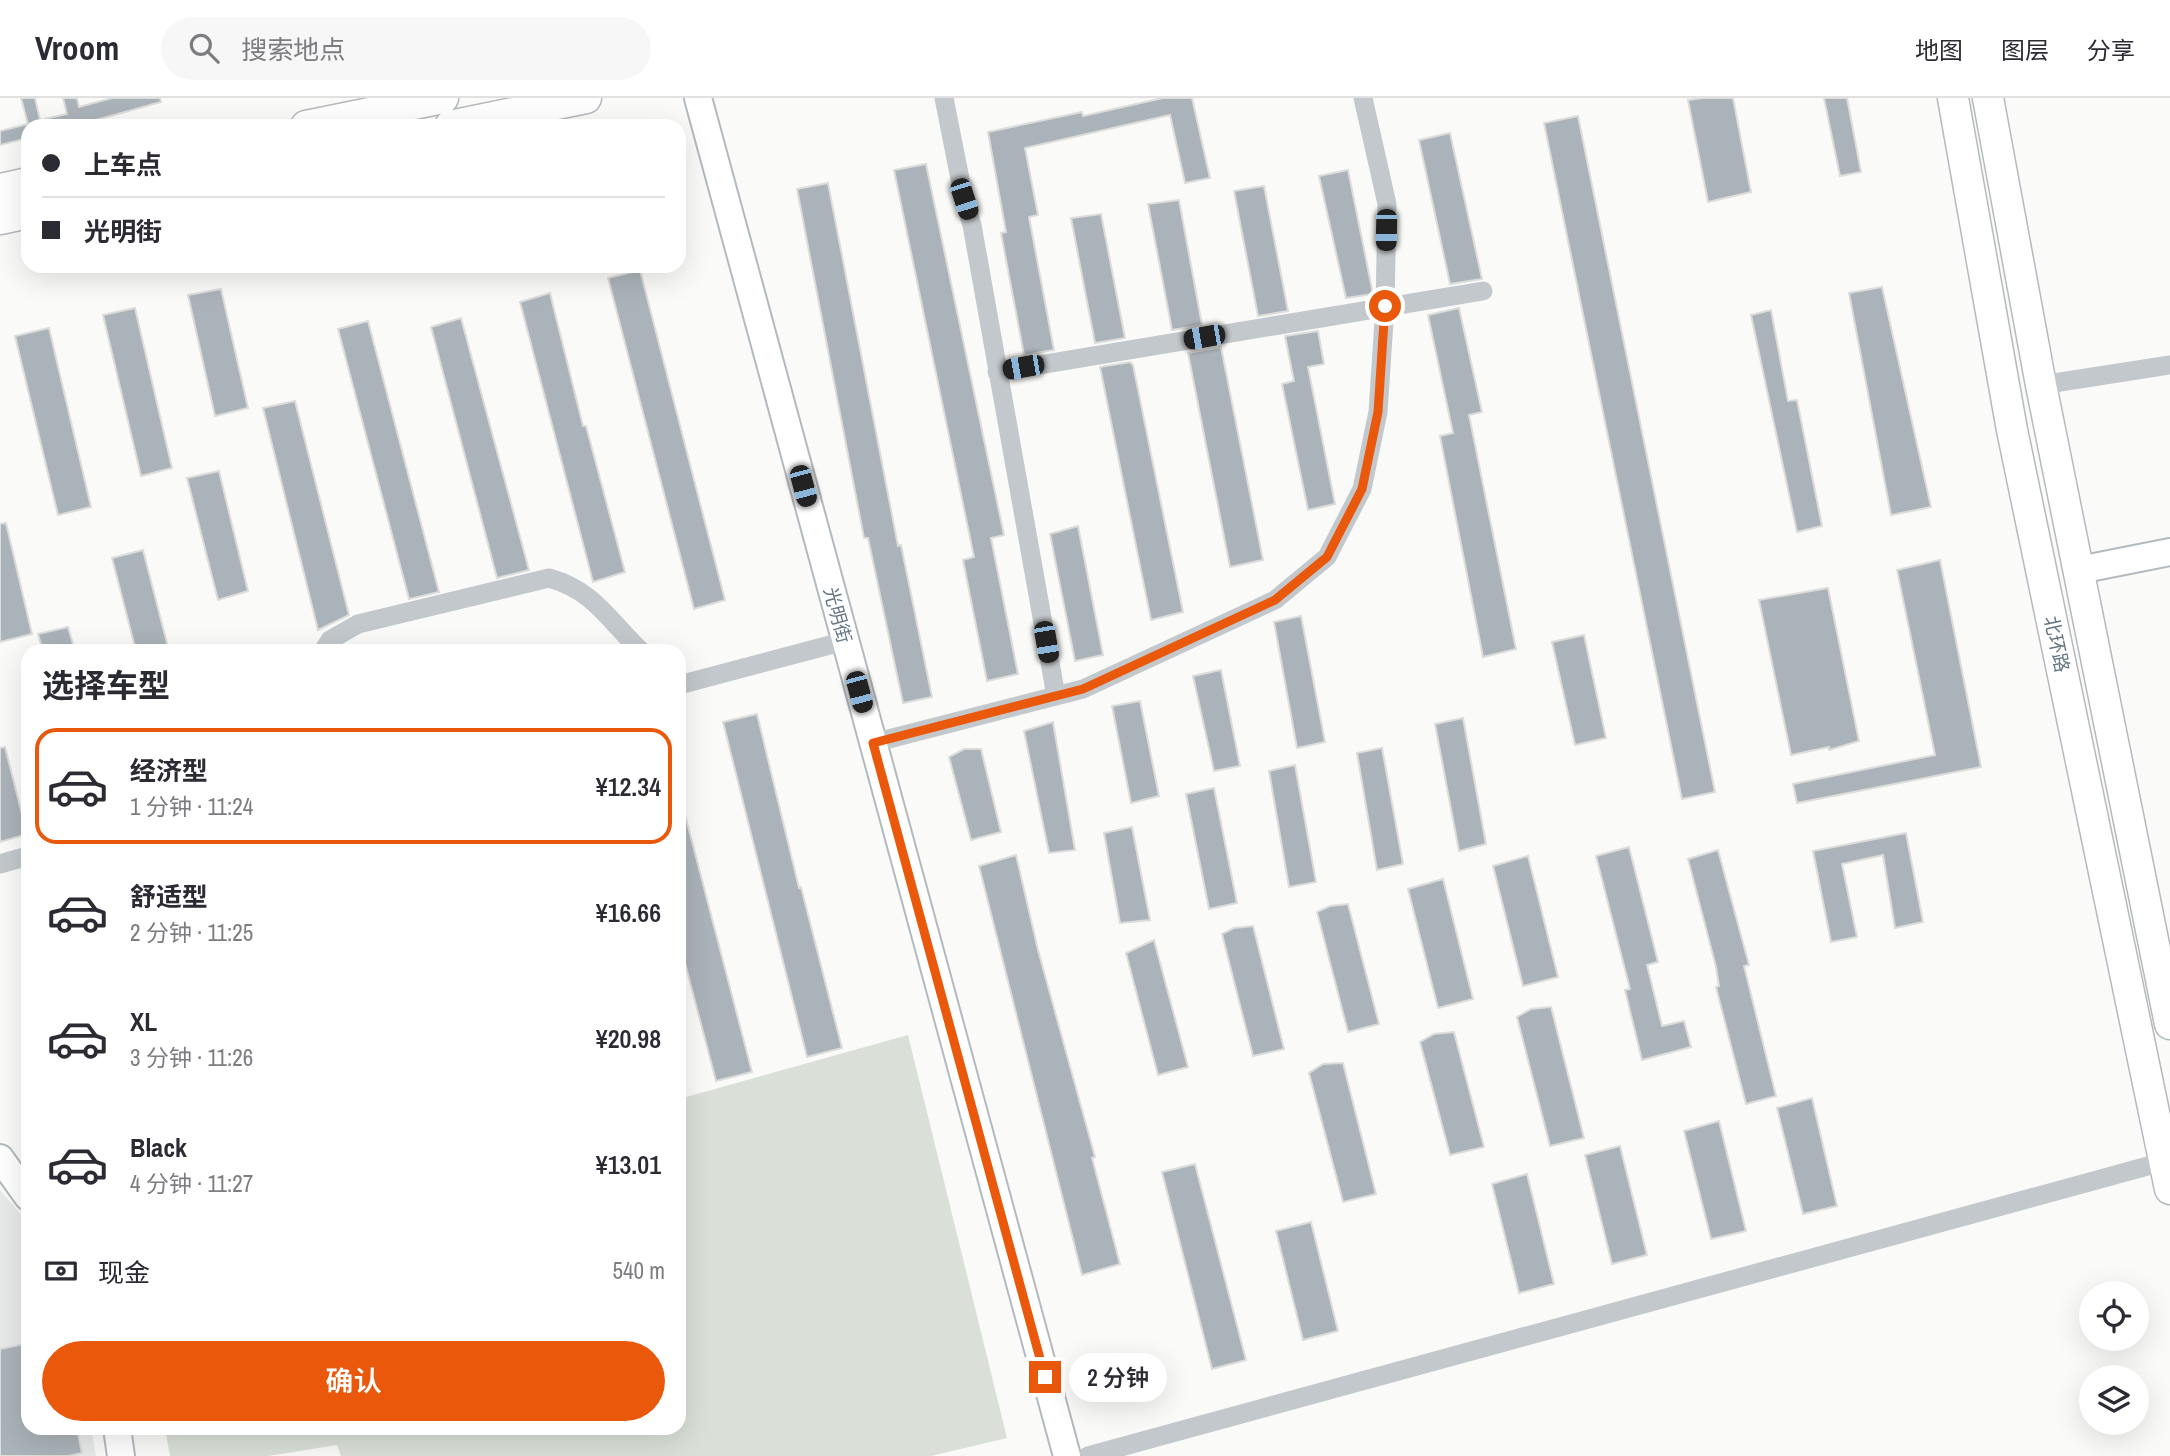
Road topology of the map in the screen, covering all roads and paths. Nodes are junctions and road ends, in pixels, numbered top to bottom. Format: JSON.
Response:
{"nodes":[{"id":1,"x":443,"y":98,"type":"edge"},
{"id":2,"x":586,"y":98,"type":"edge"},
{"id":3,"x":698,"y":98,"type":"edge"},
{"id":4,"x":944,"y":98,"type":"edge"},
{"id":5,"x":1363,"y":98,"type":"edge"},
{"id":6,"x":1952,"y":98,"type":"edge"},
{"id":7,"x":1988,"y":98,"type":"edge"},
{"id":8,"x":340,"y":119,"type":"edge"},
{"id":9,"x":484,"y":119,"type":"edge"},
{"id":10,"x":21,"y":184,"type":"edge"},
{"id":11,"x":0,"y":189,"type":"edge"},
{"id":12,"x":21,"y":214,"type":"edge"},
{"id":13,"x":0,"y":219,"type":"edge"},
{"id":14,"x":1483,"y":291,"type":"dead end"},
{"id":15,"x":1385,"y":306,"type":"junction"},
{"id":16,"x":2170,"y":365,"type":"edge"},
{"id":17,"x":997,"y":372,"type":"junction"},
{"id":18,"x":2041,"y":385,"type":"junction"},
{"id":19,"x":2170,"y":552,"type":"edge"},
{"id":20,"x":2078,"y":570,"type":"junction"},
{"id":21,"x":845,"y":641,"type":"junction"},
{"id":22,"x":327,"y":644,"type":"edge"},
{"id":23,"x":633,"y":644,"type":"edge"},
{"id":24,"x":686,"y":683,"type":"edge"},
{"id":25,"x":1056,"y":696,"type":"junction"},
{"id":26,"x":873,"y":743,"type":"junction"},
{"id":27,"x":21,"y":858,"type":"edge"},
{"id":28,"x":0,"y":864,"type":"edge"},
{"id":29,"x":2170,"y":1024,"type":"edge"},
{"id":30,"x":0,"y":1158,"type":"edge"},
{"id":31,"x":2168,"y":1170,"type":"edge"},
{"id":32,"x":21,"y":1187,"type":"edge"},
{"id":33,"x":118,"y":1435,"type":"edge"},
{"id":34,"x":121,"y":1456,"type":"edge"},
{"id":35,"x":1067,"y":1456,"type":"edge"},
{"id":36,"x":1088,"y":1456,"type":"edge"}],
"edges":[{"from":1,"to":8,"type":"main road"},
{"from":2,"to":9,"type":"main road"},
{"from":3,"to":21,"type":"street","name":"光明街"},
{"from":4,"to":17,"type":"street"},
{"from":5,"to":15,"type":"street"},
{"from":6,"to":31,"type":"main road","name":"北环路"},
{"from":7,"to":18,"type":"main road","name":"北环路"},
{"from":10,"to":11,"type":"main road"},
{"from":12,"to":13,"type":"main road"},
{"from":14,"to":15,"type":"street"},
{"from":15,"to":17,"type":"street"},
{"from":15,"to":25,"type":"street"},
{"from":16,"to":18,"type":"street"},
{"from":17,"to":25,"type":"street"},
{"from":18,"to":20,"type":"main road","name":"北环路"},
{"from":19,"to":20,"type":"street"},
{"from":20,"to":29,"type":"main road","name":"北环路"},
{"from":21,"to":24,"type":"street"},
{"from":21,"to":26,"type":"street","name":"光明街"},
{"from":22,"to":23,"type":"street"},
{"from":25,"to":26,"type":"street"},
{"from":26,"to":35,"type":"street","name":"光明街"},
{"from":27,"to":28,"type":"street"},
{"from":30,"to":32,"type":"street"},
{"from":31,"to":36,"type":"street"},
{"from":33,"to":34,"type":"street"}]}
